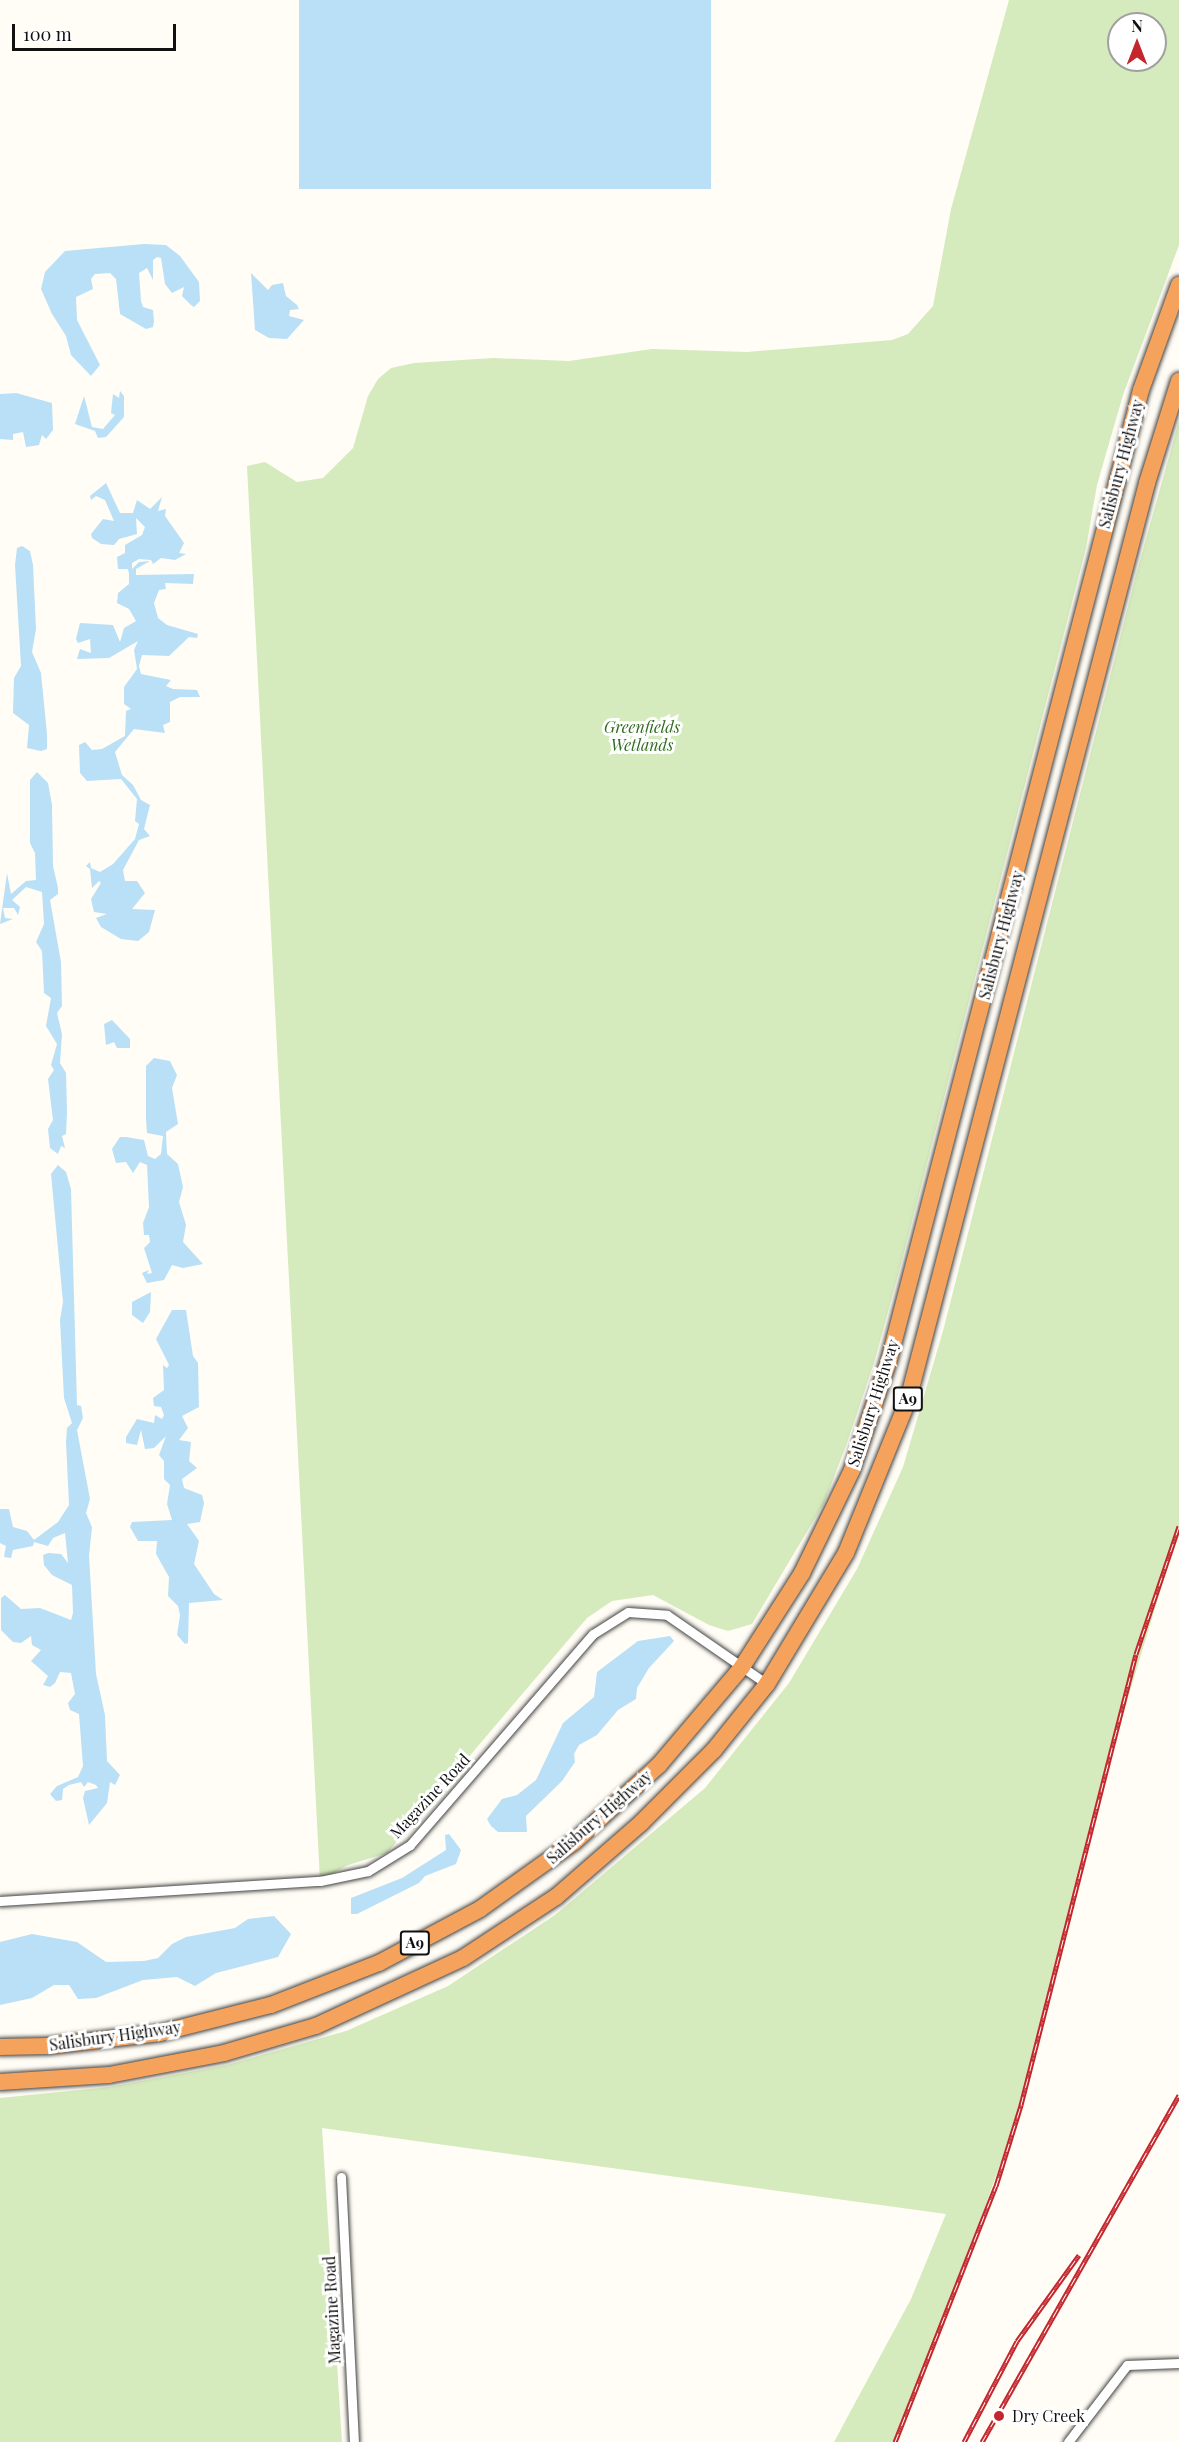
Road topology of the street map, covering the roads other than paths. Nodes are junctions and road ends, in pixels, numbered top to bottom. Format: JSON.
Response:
{"nodes":[{"id":1,"x":1179,"y":285,"type":"edge"},
{"id":2,"x":1179,"y":381,"type":"edge"},
{"id":3,"x":742,"y":1667,"type":"junction"},
{"id":4,"x":767,"y":1684,"type":"junction"},
{"id":5,"x":0,"y":1901,"type":"edge"},
{"id":6,"x":0,"y":2047,"type":"edge"},
{"id":7,"x":0,"y":2082,"type":"edge"},
{"id":8,"x":341,"y":2177,"type":"dead end"},
{"id":9,"x":1179,"y":2363,"type":"edge"},
{"id":10,"x":354,"y":2442,"type":"edge"},
{"id":11,"x":1068,"y":2442,"type":"edge"}],
"edges":[{"from":1,"to":3,"type":"highway","name":"Salisbury Highway","number":"A9"},
{"from":2,"to":4,"type":"highway","name":"Salisbury Highway","number":"A9"},
{"from":3,"to":4,"type":"street","name":"Magazine Road"},
{"from":3,"to":5,"type":"street","name":"Magazine Road"},
{"from":3,"to":6,"type":"highway","name":"Salisbury Highway","number":"A9"},
{"from":4,"to":7,"type":"highway","name":"Salisbury Highway","number":"A9"},
{"from":8,"to":10,"type":"street","name":"Magazine Road"},
{"from":9,"to":11,"type":"street"}]}
